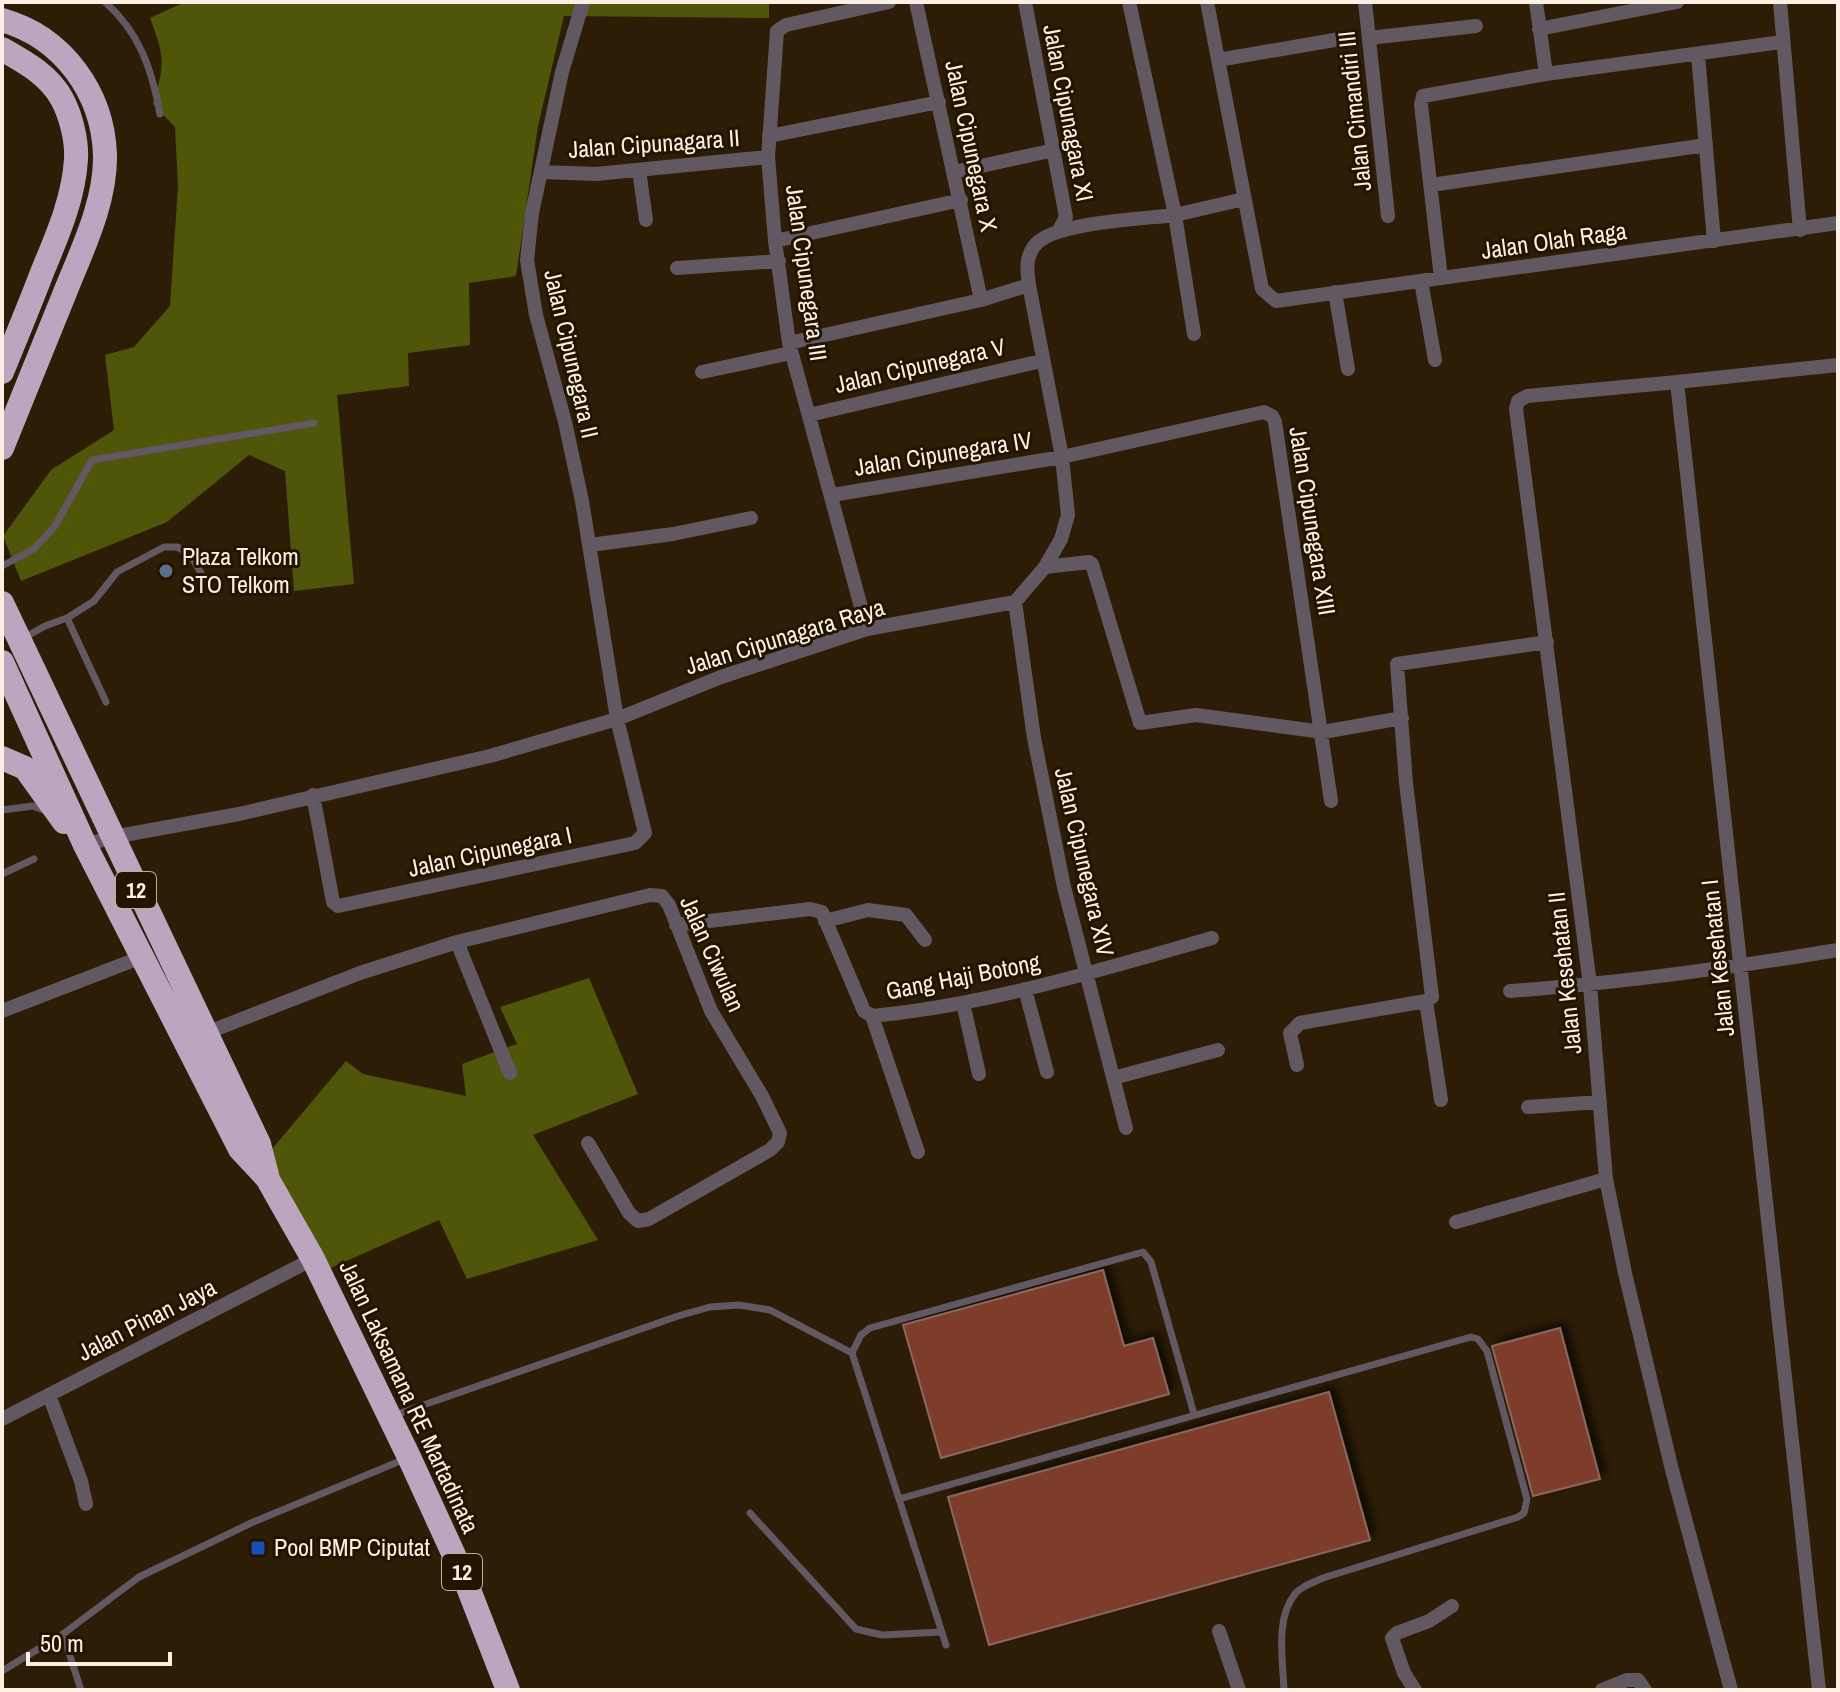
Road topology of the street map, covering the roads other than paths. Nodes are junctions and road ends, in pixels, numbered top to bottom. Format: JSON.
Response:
{"nodes":[{"id":1,"x":105,"y":2,"type":"edge"},
{"id":2,"x":583,"y":2,"type":"edge"},
{"id":3,"x":889,"y":2,"type":"edge"},
{"id":4,"x":916,"y":2,"type":"edge"},
{"id":5,"x":1025,"y":2,"type":"edge"},
{"id":6,"x":1129,"y":2,"type":"edge"},
{"id":7,"x":1207,"y":2,"type":"edge"},
{"id":8,"x":1365,"y":2,"type":"edge"},
{"id":9,"x":1536,"y":2,"type":"edge"},
{"id":10,"x":1677,"y":2,"type":"edge"},
{"id":11,"x":1780,"y":2,"type":"edge"},
{"id":12,"x":820,"y":9,"type":"edge"},
{"id":13,"x":2,"y":20,"type":"edge"},
{"id":14,"x":1476,"y":26,"type":"dead end"},
{"id":15,"x":1539,"y":29,"type":"junction"},
{"id":16,"x":1369,"y":38,"type":"junction"},
{"id":17,"x":1340,"y":39,"type":"dead end"},
{"id":18,"x":1782,"y":42,"type":"junction"},
{"id":19,"x":2,"y":49,"type":"edge"},
{"id":20,"x":1698,"y":55,"type":"junction"},
{"id":21,"x":1218,"y":60,"type":"junction"},
{"id":22,"x":1546,"y":74,"type":"junction"},
{"id":23,"x":939,"y":102,"type":"junction"},
{"id":24,"x":160,"y":114,"type":"dead end"},
{"id":25,"x":769,"y":136,"type":"junction"},
{"id":26,"x":1706,"y":145,"type":"junction"},
{"id":27,"x":1054,"y":150,"type":"junction"},
{"id":28,"x":768,"y":157,"type":"junction"},
{"id":29,"x":639,"y":170,"type":"junction"},
{"id":30,"x":542,"y":172,"type":"junction"},
{"id":31,"x":954,"y":172,"type":"junction"},
{"id":32,"x":1431,"y":185,"type":"junction"},
{"id":33,"x":1244,"y":199,"type":"junction"},
{"id":34,"x":961,"y":200,"type":"junction"},
{"id":35,"x":1175,"y":215,"type":"junction"},
{"id":36,"x":1388,"y":216,"type":"dead end"},
{"id":37,"x":646,"y":220,"type":"dead end"},
{"id":38,"x":1838,"y":223,"type":"edge"},
{"id":39,"x":1059,"y":230,"type":"junction"},
{"id":40,"x":1800,"y":230,"type":"junction"},
{"id":41,"x":775,"y":241,"type":"junction"},
{"id":42,"x":1714,"y":241,"type":"junction"},
{"id":43,"x":779,"y":261,"type":"junction"},
{"id":44,"x":677,"y":268,"type":"dead end"},
{"id":45,"x":1441,"y":278,"type":"junction"},
{"id":46,"x":1421,"y":281,"type":"junction"},
{"id":47,"x":1029,"y":285,"type":"junction"},
{"id":48,"x":1335,"y":292,"type":"junction"},
{"id":49,"x":981,"y":300,"type":"junction"},
{"id":50,"x":1194,"y":334,"type":"dead end"},
{"id":51,"x":790,"y":348,"type":"junction"},
{"id":52,"x":1435,"y":360,"type":"dead end"},
{"id":53,"x":1041,"y":361,"type":"junction"},
{"id":54,"x":1838,"y":366,"type":"edge"},
{"id":55,"x":1348,"y":369,"type":"dead end"},
{"id":56,"x":2,"y":372,"type":"edge"},
{"id":57,"x":702,"y":372,"type":"dead end"},
{"id":58,"x":1677,"y":382,"type":"junction"},
{"id":59,"x":809,"y":415,"type":"junction"},
{"id":60,"x":314,"y":423,"type":"dead end"},
{"id":61,"x":2,"y":448,"type":"edge"},
{"id":62,"x":1062,"y":457,"type":"junction"},
{"id":63,"x":832,"y":495,"type":"junction"},
{"id":64,"x":751,"y":518,"type":"dead end"},
{"id":65,"x":590,"y":545,"type":"junction"},
{"id":66,"x":2,"y":566,"type":"edge"},
{"id":67,"x":1045,"y":567,"type":"junction"},
{"id":68,"x":210,"y":588,"type":"dead end"},
{"id":69,"x":1015,"y":602,"type":"junction"},
{"id":70,"x":2,"y":603,"type":"edge"},
{"id":71,"x":67,"y":618,"type":"junction"},
{"id":72,"x":867,"y":629,"type":"junction"},
{"id":73,"x":20,"y":641,"type":"junction"},
{"id":74,"x":1547,"y":642,"type":"junction"},
{"id":75,"x":2,"y":662,"type":"edge"},
{"id":76,"x":106,"y":702,"type":"dead end"},
{"id":77,"x":1402,"y":718,"type":"junction"},
{"id":78,"x":617,"y":719,"type":"junction"},
{"id":79,"x":1323,"y":732,"type":"junction"},
{"id":80,"x":2,"y":758,"type":"edge"},
{"id":81,"x":313,"y":795,"type":"junction"},
{"id":82,"x":1331,"y":801,"type":"dead end"},
{"id":83,"x":2,"y":810,"type":"edge"},
{"id":84,"x":58,"y":816,"type":"junction"},
{"id":85,"x":113,"y":837,"type":"junction"},
{"id":86,"x":85,"y":845,"type":"junction"},
{"id":87,"x":34,"y":859,"type":"dead end"},
{"id":88,"x":2,"y":874,"type":"edge"},
{"id":89,"x":825,"y":921,"type":"junction"},
{"id":90,"x":676,"y":925,"type":"junction"},
{"id":91,"x":1212,"y":938,"type":"dead end"},
{"id":92,"x":925,"y":940,"type":"dead end"},
{"id":93,"x":457,"y":942,"type":"junction"},
{"id":94,"x":1838,"y":950,"type":"edge"},
{"id":95,"x":142,"y":957,"type":"junction"},
{"id":96,"x":1741,"y":966,"type":"junction"},
{"id":97,"x":1087,"y":974,"type":"junction"},
{"id":98,"x":1590,"y":985,"type":"junction"},
{"id":99,"x":1025,"y":989,"type":"junction"},
{"id":100,"x":1510,"y":991,"type":"dead end"},
{"id":101,"x":1426,"y":1001,"type":"junction"},
{"id":102,"x":963,"y":1003,"type":"junction"},
{"id":103,"x":2,"y":1011,"type":"edge"},
{"id":104,"x":872,"y":1016,"type":"junction"},
{"id":105,"x":206,"y":1033,"type":"junction"},
{"id":106,"x":1218,"y":1050,"type":"dead end"},
{"id":107,"x":1297,"y":1065,"type":"dead end"},
{"id":108,"x":1047,"y":1072,"type":"dead end"},
{"id":109,"x":510,"y":1073,"type":"dead end"},
{"id":110,"x":979,"y":1074,"type":"dead end"},
{"id":111,"x":1113,"y":1078,"type":"junction"},
{"id":112,"x":1441,"y":1100,"type":"dead end"},
{"id":113,"x":1600,"y":1102,"type":"junction"},
{"id":114,"x":1528,"y":1107,"type":"dead end"},
{"id":115,"x":1126,"y":1128,"type":"dead end"},
{"id":116,"x":588,"y":1143,"type":"dead end"},
{"id":117,"x":918,"y":1152,"type":"dead end"},
{"id":118,"x":267,"y":1178,"type":"junction"},
{"id":119,"x":1606,"y":1179,"type":"junction"},
{"id":120,"x":1456,"y":1222,"type":"dead end"},
{"id":121,"x":313,"y":1259,"type":"junction"},
{"id":122,"x":852,"y":1353,"type":"junction"},
{"id":123,"x":49,"y":1395,"type":"junction"},
{"id":124,"x":1194,"y":1414,"type":"junction"},
{"id":125,"x":390,"y":1417,"type":"junction"},
{"id":126,"x":2,"y":1419,"type":"edge"},
{"id":127,"x":409,"y":1457,"type":"junction"},
{"id":128,"x":899,"y":1499,"type":"junction"},
{"id":129,"x":86,"y":1504,"type":"dead end"},
{"id":130,"x":750,"y":1513,"type":"dead end"},
{"id":131,"x":1452,"y":1606,"type":"dead end"},
{"id":132,"x":1219,"y":1631,"type":"dead end"},
{"id":133,"x":941,"y":1632,"type":"junction"},
{"id":134,"x":63,"y":1634,"type":"junction"},
{"id":135,"x":946,"y":1645,"type":"dead end"},
{"id":136,"x":2,"y":1671,"type":"edge"},
{"id":137,"x":81,"y":1690,"type":"edge"},
{"id":138,"x":508,"y":1690,"type":"edge"},
{"id":139,"x":1239,"y":1690,"type":"edge"},
{"id":140,"x":1284,"y":1690,"type":"edge"},
{"id":141,"x":1415,"y":1690,"type":"edge"},
{"id":142,"x":1602,"y":1690,"type":"edge"},
{"id":143,"x":1645,"y":1690,"type":"edge"},
{"id":144,"x":1731,"y":1690,"type":"edge"},
{"id":145,"x":1819,"y":1690,"type":"edge"}],
"edges":[{"from":1,"to":24,"type":"lane"},
{"from":2,"to":30,"type":"street","name":"Jalan Cipunegara II"},
{"from":3,"to":12,"type":"street","name":"Jalan Cipunegara III"},
{"from":4,"to":23,"type":"street","name":"Jalan Cipunegara X"},
{"from":5,"to":27,"type":"street","name":"Jalan Cipunagara XI"},
{"from":6,"to":35,"type":"street"},
{"from":7,"to":21,"type":"street"},
{"from":8,"to":16,"type":"street","name":"Jalan Cimandiri III"},
{"from":9,"to":15,"type":"street"},
{"from":10,"to":15,"type":"street"},
{"from":11,"to":18,"type":"street"},
{"from":12,"to":25,"type":"street","name":"Jalan Cipunegara III"},
{"from":13,"to":61,"type":"highway"},
{"from":14,"to":16,"type":"street"},
{"from":15,"to":22,"type":"street"},
{"from":16,"to":36,"type":"street","name":"Jalan Cimandiri III"},
{"from":17,"to":21,"type":"street"},
{"from":18,"to":20,"type":"street"},
{"from":18,"to":40,"type":"street"},
{"from":19,"to":56,"type":"highway"},
{"from":20,"to":22,"type":"street"},
{"from":20,"to":26,"type":"street"},
{"from":21,"to":33,"type":"street"},
{"from":22,"to":32,"type":"street"},
{"from":23,"to":25,"type":"street"},
{"from":23,"to":31,"type":"street","name":"Jalan Cipunegara X"},
{"from":25,"to":28,"type":"street","name":"Jalan Cipunegara III"},
{"from":26,"to":32,"type":"street"},
{"from":26,"to":42,"type":"street"},
{"from":27,"to":31,"type":"street"},
{"from":27,"to":39,"type":"street","name":"Jalan Cipunagara XI"},
{"from":28,"to":29,"type":"street","name":"Jalan Cipunagara II"},
{"from":28,"to":41,"type":"street","name":"Jalan Cipunegara III"},
{"from":29,"to":30,"type":"street","name":"Jalan Cipunagara II"},
{"from":29,"to":37,"type":"street"},
{"from":30,"to":65,"type":"street","name":"Jalan Cipunegara II"},
{"from":31,"to":34,"type":"street","name":"Jalan Cipunegara X"},
{"from":32,"to":45,"type":"street"},
{"from":33,"to":35,"type":"street"},
{"from":33,"to":48,"type":"street","name":"Jalan Olah Raga"},
{"from":34,"to":41,"type":"street"},
{"from":34,"to":49,"type":"street","name":"Jalan Cipunegara X"},
{"from":35,"to":39,"type":"street"},
{"from":35,"to":50,"type":"street"},
{"from":38,"to":40,"type":"street","name":"Jalan Olah Raga"},
{"from":39,"to":47,"type":"street"},
{"from":40,"to":42,"type":"street","name":"Jalan Olah Raga"},
{"from":41,"to":43,"type":"street","name":"Jalan Cipunegara III"},
{"from":42,"to":45,"type":"street","name":"Jalan Olah Raga"},
{"from":43,"to":44,"type":"street"},
{"from":43,"to":51,"type":"street","name":"Jalan Cipunegara III"},
{"from":45,"to":46,"type":"street","name":"Jalan Olah Raga"},
{"from":46,"to":48,"type":"street","name":"Jalan Olah Raga"},
{"from":46,"to":52,"type":"street"},
{"from":47,"to":49,"type":"street"},
{"from":47,"to":53,"type":"street"},
{"from":48,"to":55,"type":"street"},
{"from":49,"to":51,"type":"street"},
{"from":51,"to":57,"type":"street"},
{"from":51,"to":59,"type":"street","name":"Jalan Cipunegara III"},
{"from":53,"to":59,"type":"street","name":"Jalan Cipunegara V"},
{"from":53,"to":62,"type":"street"},
{"from":54,"to":58,"type":"street"},
{"from":58,"to":74,"type":"street","name":"Jalan Kesehatan II"},
{"from":58,"to":96,"type":"street","name":"Jalan Kesehatan I"},
{"from":59,"to":63,"type":"street","name":"Jalan Cipunegara III"},
{"from":60,"to":66,"type":"lane"},
{"from":62,"to":63,"type":"street","name":"Jalan Cipunegara IV"},
{"from":62,"to":67,"type":"street"},
{"from":62,"to":79,"type":"street","name":"Jalan Cipunegara XIII"},
{"from":63,"to":72,"type":"street","name":"Jalan Cipunegara III"},
{"from":64,"to":65,"type":"street"},
{"from":65,"to":78,"type":"street","name":"Jalan Cipunegara II"},
{"from":67,"to":69,"type":"street"},
{"from":67,"to":79,"type":"street"},
{"from":68,"to":71,"type":"lane"},
{"from":69,"to":72,"type":"street","name":"Jalan Cipunagara Raya"},
{"from":69,"to":97,"type":"street","name":"Jalan Cipunegara XIV"},
{"from":70,"to":73,"type":"highway","name":"Jalan Laksamana RE Martadinata","number":"12"},
{"from":71,"to":73,"type":"lane"},
{"from":71,"to":76,"type":"lane"},
{"from":72,"to":78,"type":"street","name":"Jalan Cipunagara Raya"},
{"from":73,"to":85,"type":"highway","name":"Jalan Laksamana RE Martadinata","number":"12"},
{"from":74,"to":77,"type":"street"},
{"from":74,"to":98,"type":"street","name":"Jalan Kesehatan II"},
{"from":75,"to":86,"type":"highway","name":"Jalan Laksamana RE Martadinata","number":"12"},
{"from":77,"to":79,"type":"street"},
{"from":77,"to":101,"type":"street"},
{"from":78,"to":81,"type":"street","name":"Jalan Cipunagara Raya"},
{"from":78,"to":81,"type":"street","name":"Jalan Cipunegara I"},
{"from":79,"to":82,"type":"street","name":"Jalan Cipunegara XIII"},
{"from":80,"to":84,"type":"highway"},
{"from":81,"to":85,"type":"street","name":"Jalan Cipunagara Raya"},
{"from":83,"to":84,"type":"lane"},
{"from":84,"to":86,"type":"highway"},
{"from":85,"to":86,"type":"street","name":"Jalan Cipunagara Raya"},
{"from":85,"to":105,"type":"highway","name":"Jalan Laksamana RE Martadinata","number":"12"},
{"from":86,"to":95,"type":"highway","name":"Jalan Laksamana RE Martadinata","number":"12"},
{"from":87,"to":88,"type":"lane"},
{"from":89,"to":90,"type":"street"},
{"from":89,"to":92,"type":"street"},
{"from":89,"to":104,"type":"street","name":"Gang Haji Botong"},
{"from":90,"to":93,"type":"street","name":"Jalan Ciwulan"},
{"from":90,"to":116,"type":"street","name":"Jalan Ciwulan"},
{"from":91,"to":97,"type":"street","name":"Gang Haji Botong"},
{"from":93,"to":105,"type":"street","name":"Jalan Ciwulan"},
{"from":93,"to":109,"type":"street"},
{"from":94,"to":96,"type":"street"},
{"from":95,"to":103,"type":"street"},
{"from":95,"to":118,"type":"highway","name":"Jalan Laksamana RE Martadinata","number":"12"},
{"from":96,"to":98,"type":"street"},
{"from":96,"to":145,"type":"street","name":"Jalan Kesehatan I"},
{"from":97,"to":99,"type":"street","name":"Gang Haji Botong"},
{"from":97,"to":111,"type":"street","name":"Jalan Cipunegara XIV"},
{"from":98,"to":100,"type":"street"},
{"from":98,"to":113,"type":"street","name":"Jalan Kesehatan II"},
{"from":99,"to":102,"type":"street","name":"Gang Haji Botong"},
{"from":99,"to":108,"type":"street"},
{"from":101,"to":107,"type":"street"},
{"from":101,"to":112,"type":"street"},
{"from":102,"to":104,"type":"street","name":"Gang Haji Botong"},
{"from":102,"to":110,"type":"street"},
{"from":104,"to":117,"type":"street"},
{"from":105,"to":118,"type":"highway","name":"Jalan Laksamana RE Martadinata","number":"12"},
{"from":106,"to":111,"type":"street"},
{"from":111,"to":115,"type":"street","name":"Jalan Cipunegara XIV"},
{"from":113,"to":114,"type":"street"},
{"from":113,"to":119,"type":"street","name":"Jalan Kesehatan II"},
{"from":118,"to":121,"type":"highway","name":"Jalan Laksamana RE Martadinata","number":"12"},
{"from":119,"to":120,"type":"street"},
{"from":119,"to":144,"type":"street","name":"Jalan Kesehatan II"},
{"from":121,"to":123,"type":"street","name":"Jalan Pinan Jaya"},
{"from":121,"to":125,"type":"highway","name":"Jalan Laksamana RE Martadinata","number":"12"},
{"from":122,"to":124,"type":"lane"},
{"from":122,"to":125,"type":"lane"},
{"from":122,"to":128,"type":"lane"},
{"from":123,"to":126,"type":"street","name":"Jalan Pinan Jaya"},
{"from":123,"to":129,"type":"street"},
{"from":124,"to":128,"type":"lane"},
{"from":124,"to":140,"type":"lane"},
{"from":125,"to":127,"type":"highway","name":"Jalan Laksamana RE Martadinata","number":"12"},
{"from":127,"to":134,"type":"lane"},
{"from":127,"to":138,"type":"highway","name":"Jalan Laksamana RE Martadinata","number":"12"},
{"from":128,"to":133,"type":"lane"},
{"from":130,"to":133,"type":"lane"},
{"from":131,"to":141,"type":"street"},
{"from":132,"to":139,"type":"street"},
{"from":133,"to":135,"type":"lane"},
{"from":134,"to":136,"type":"lane"},
{"from":134,"to":137,"type":"lane"},
{"from":142,"to":143,"type":"street"}]}
